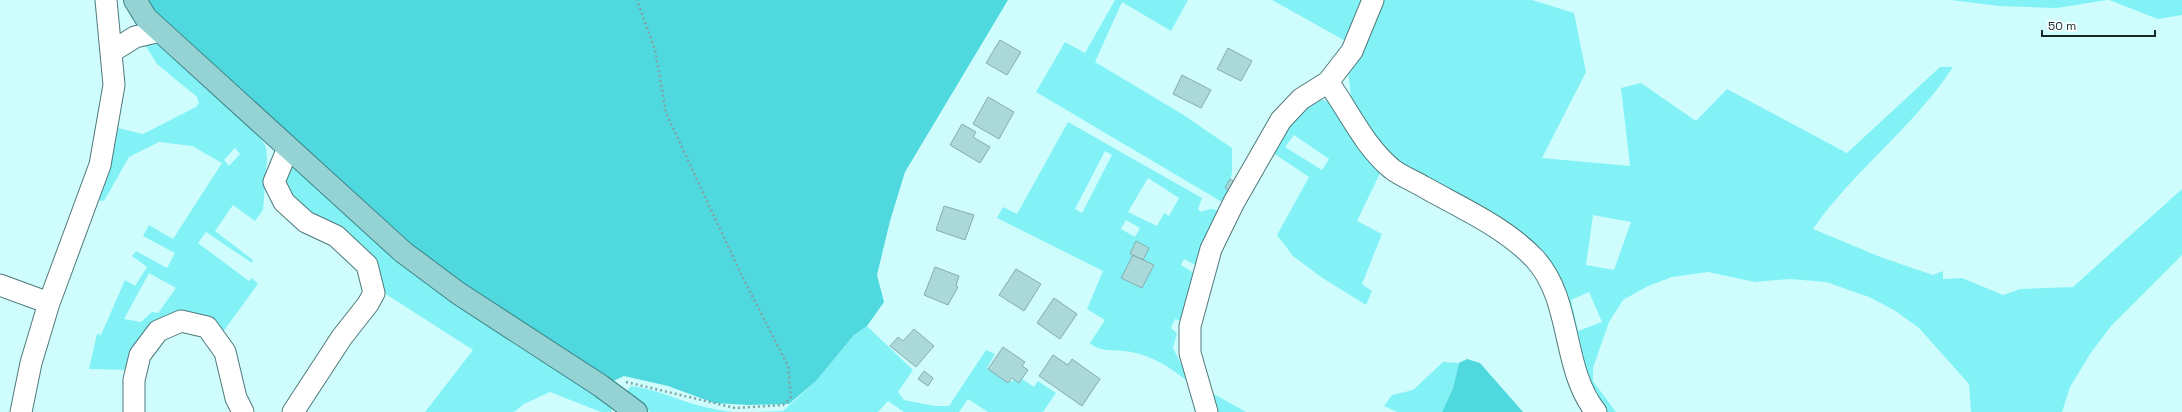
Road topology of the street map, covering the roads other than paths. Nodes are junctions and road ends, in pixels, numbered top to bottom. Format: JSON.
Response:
{"nodes":[{"id":1,"x":106,"y":0,"type":"edge"},
{"id":2,"x":135,"y":0,"type":"edge"},
{"id":3,"x":1373,"y":0,"type":"edge"},
{"id":4,"x":160,"y":31,"type":"junction"},
{"id":5,"x":111,"y":52,"type":"junction"},
{"id":6,"x":1328,"y":82,"type":"junction"},
{"id":7,"x":288,"y":148,"type":"junction"},
{"id":8,"x":0,"y":284,"type":"edge"},
{"id":9,"x":49,"y":303,"type":"junction"},
{"id":10,"x":21,"y":412,"type":"edge"},
{"id":11,"x":134,"y":412,"type":"edge"},
{"id":12,"x":243,"y":412,"type":"edge"},
{"id":13,"x":293,"y":412,"type":"edge"},
{"id":14,"x":636,"y":412,"type":"edge"},
{"id":15,"x":1207,"y":412,"type":"edge"},
{"id":16,"x":1596,"y":412,"type":"edge"}],
"edges":[{"from":1,"to":5,"type":"street"},
{"from":2,"to":4,"type":"main road"},
{"from":3,"to":6,"type":"street"},
{"from":4,"to":5,"type":"street"},
{"from":4,"to":7,"type":"main road"},
{"from":5,"to":9,"type":"street"},
{"from":6,"to":15,"type":"street"},
{"from":6,"to":16,"type":"street"},
{"from":7,"to":13,"type":"street"},
{"from":7,"to":14,"type":"main road"},
{"from":8,"to":9,"type":"street"},
{"from":9,"to":10,"type":"street"},
{"from":11,"to":12,"type":"street"}]}
